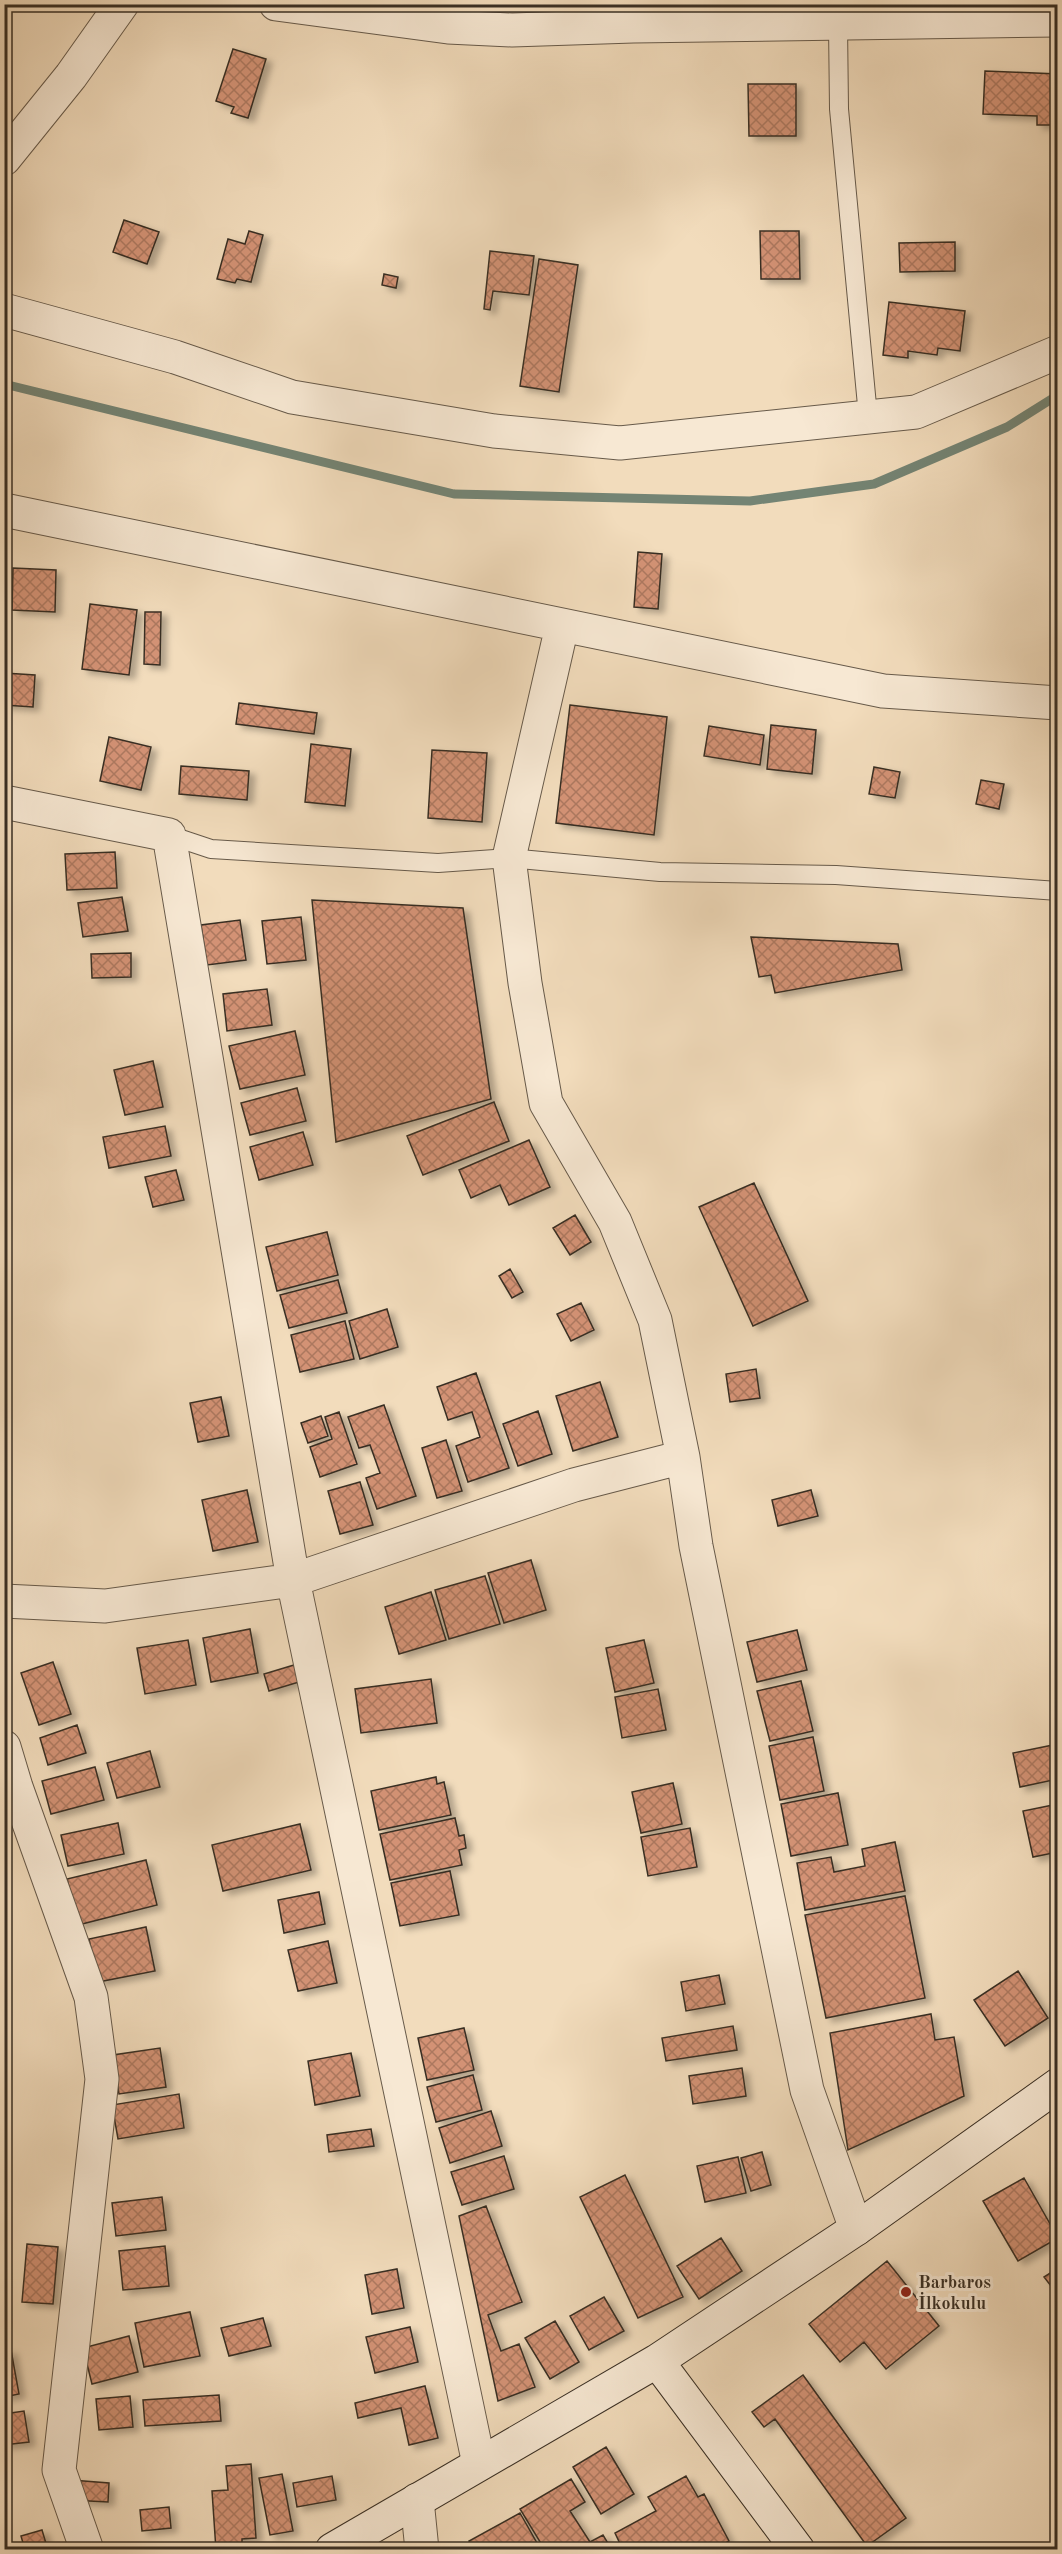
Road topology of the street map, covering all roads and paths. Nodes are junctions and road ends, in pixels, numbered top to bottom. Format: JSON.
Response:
{"nodes":[{"id":1,"x":122,"y":4,"type":"edge"},
{"id":2,"x":276,"y":4,"type":"edge"},
{"id":3,"x":838,"y":14,"type":"edge"},
{"id":4,"x":1058,"y":20,"type":"edge"},
{"id":5,"x":4,"y":159,"type":"edge"},
{"id":6,"x":4,"y":310,"type":"edge"},
{"id":7,"x":1058,"y":352,"type":"edge"},
{"id":8,"x":868,"y":416,"type":"junction"},
{"id":9,"x":4,"y":510,"type":"edge"},
{"id":10,"x":562,"y":626,"type":"junction"},
{"id":11,"x":1058,"y":703,"type":"edge"},
{"id":12,"x":4,"y":802,"type":"edge"},
{"id":13,"x":169,"y":835,"type":"junction"},
{"id":14,"x":509,"y":858,"type":"junction"},
{"id":15,"x":1058,"y":891,"type":"edge"},
{"id":16,"x":683,"y":1457,"type":"junction"},
{"id":17,"x":293,"y":1580,"type":"junction"},
{"id":18,"x":4,"y":1601,"type":"edge"},
{"id":19,"x":4,"y":1747,"type":"edge"},
{"id":20,"x":10,"y":1790,"type":"edge"},
{"id":21,"x":1058,"y":2085,"type":"edge"},
{"id":22,"x":856,"y":2229,"type":"junction"},
{"id":23,"x":657,"y":2361,"type":"junction"},
{"id":24,"x":479,"y":2464,"type":"junction"},
{"id":25,"x":417,"y":2500,"type":"junction"},
{"id":26,"x":87,"y":2550,"type":"edge"},
{"id":27,"x":332,"y":2550,"type":"edge"},
{"id":28,"x":422,"y":2550,"type":"edge"},
{"id":29,"x":798,"y":2550,"type":"edge"}],
"edges":[{"from":1,"to":5,"type":"street"},
{"from":2,"to":3,"type":"street"},
{"from":3,"to":4,"type":"street"},
{"from":3,"to":8,"type":"lane"},
{"from":6,"to":8,"type":"street"},
{"from":7,"to":8,"type":"street"},
{"from":9,"to":10,"type":"street"},
{"from":10,"to":11,"type":"street"},
{"from":10,"to":14,"type":"street"},
{"from":12,"to":13,"type":"street"},
{"from":13,"to":14,"type":"lane"},
{"from":13,"to":17,"type":"street"},
{"from":14,"to":15,"type":"lane"},
{"from":14,"to":16,"type":"street"},
{"from":16,"to":17,"type":"street"},
{"from":16,"to":22,"type":"street"},
{"from":17,"to":18,"type":"street"},
{"from":17,"to":24,"type":"street"},
{"from":19,"to":20,"type":"street"},
{"from":20,"to":26,"type":"street"},
{"from":21,"to":22,"type":"street"},
{"from":22,"to":23,"type":"street"},
{"from":23,"to":24,"type":"street"},
{"from":23,"to":29,"type":"street"},
{"from":24,"to":25,"type":"street"},
{"from":25,"to":27,"type":"street"},
{"from":25,"to":28,"type":"street"}]}
